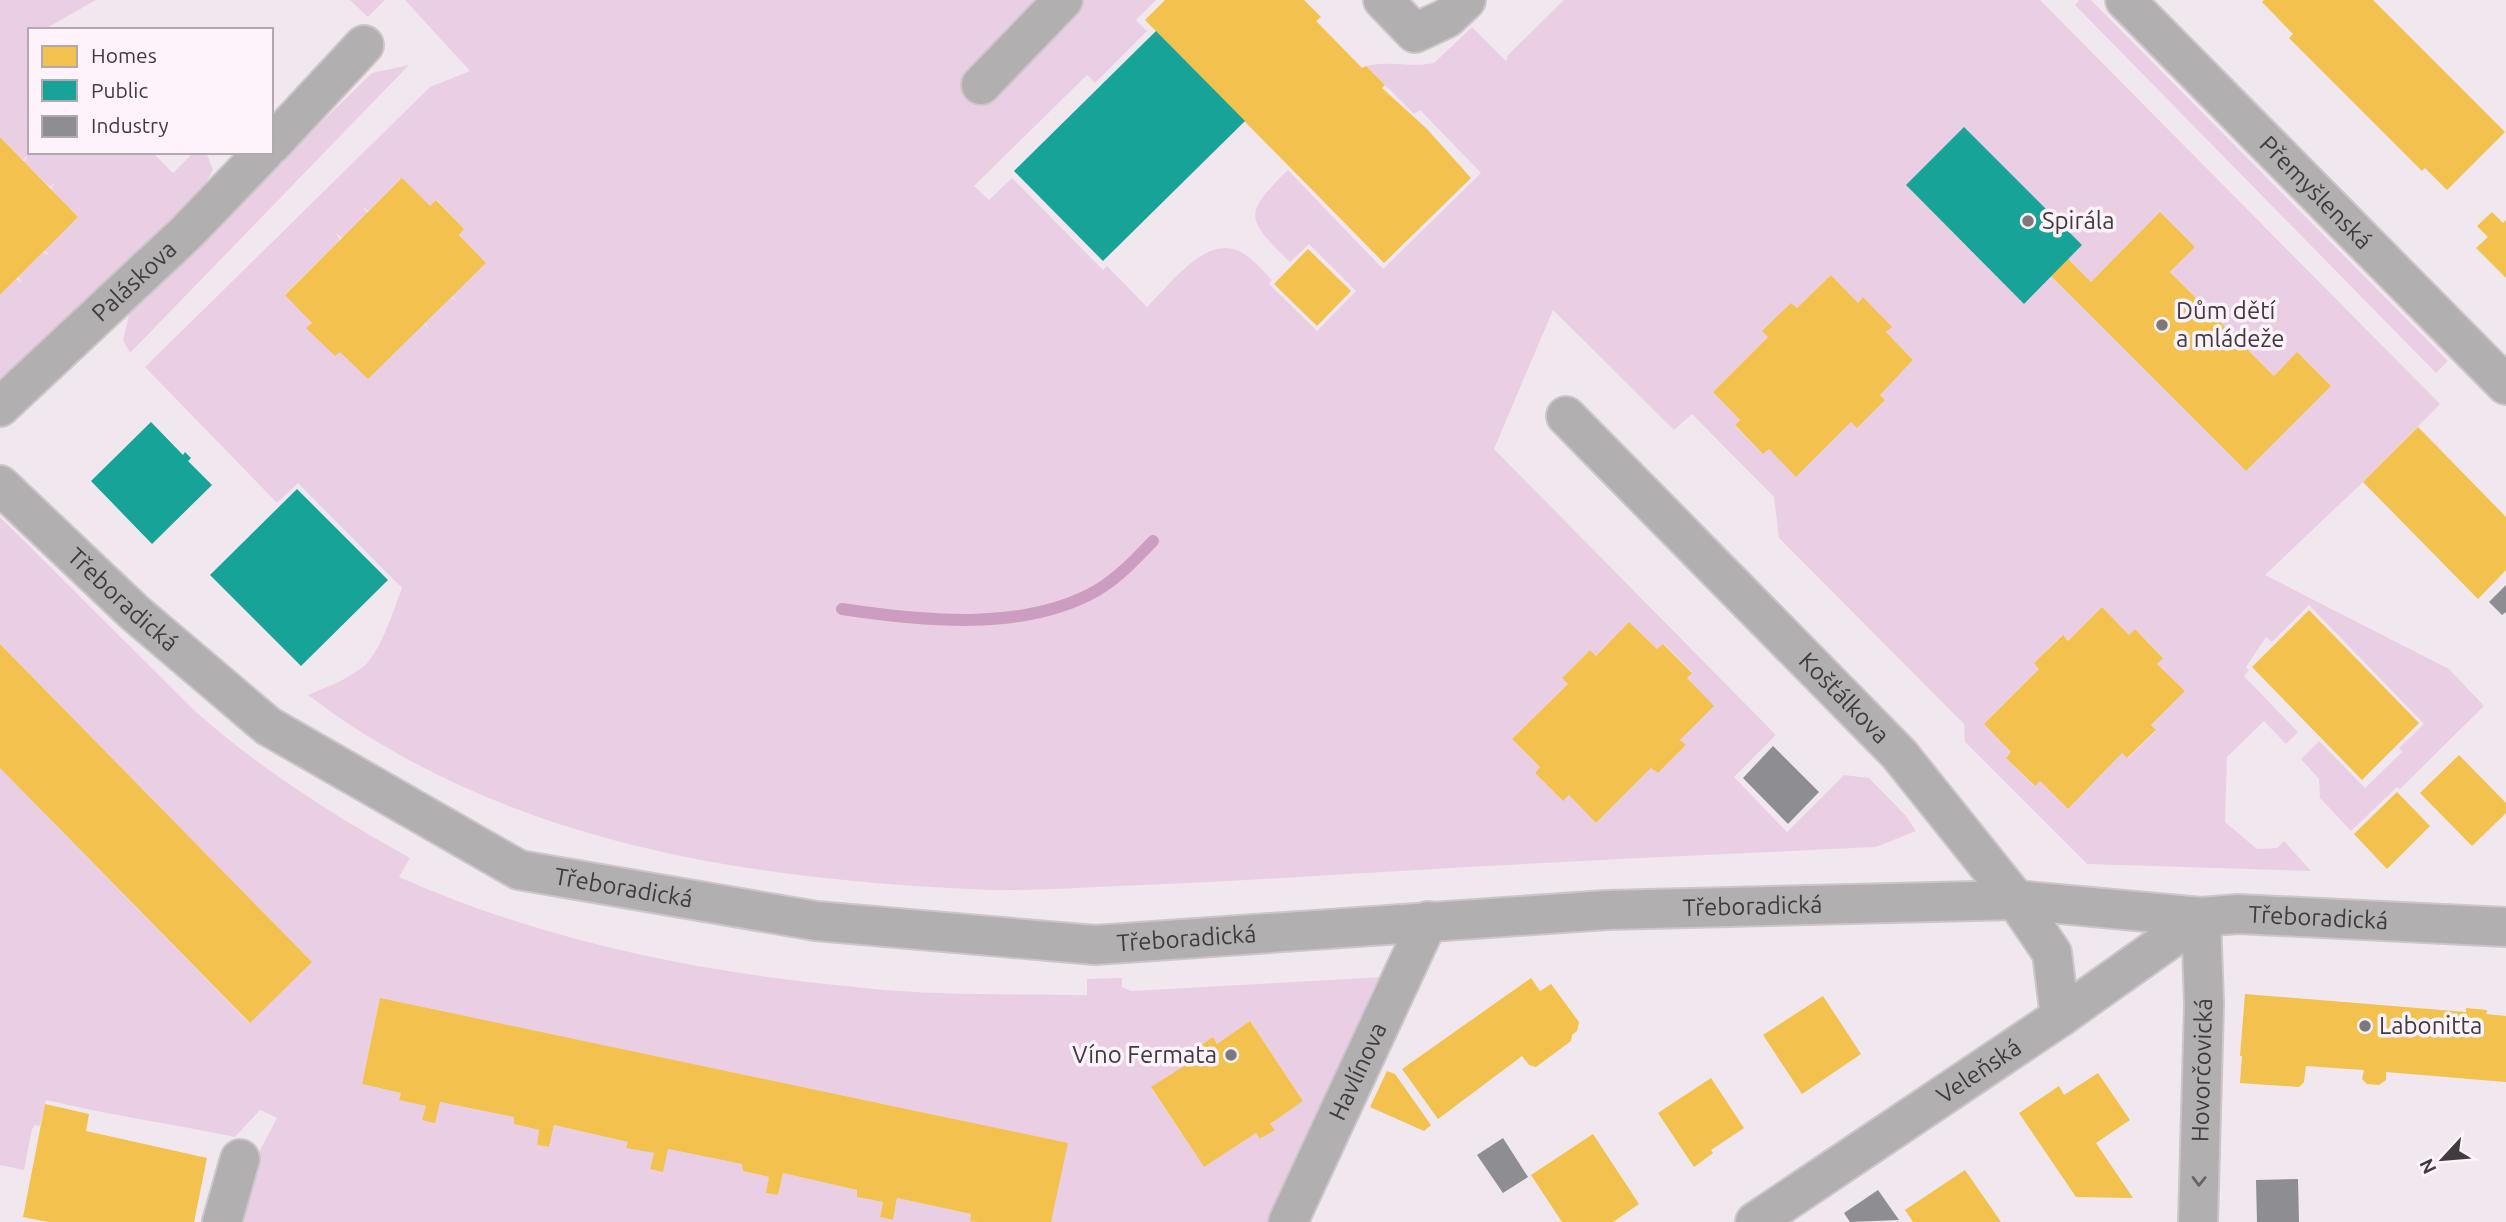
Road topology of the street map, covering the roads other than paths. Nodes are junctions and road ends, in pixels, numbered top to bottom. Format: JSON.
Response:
{"nodes":[{"id":1,"x":1063,"y":0,"type":"edge"},
{"id":2,"x":1382,"y":0,"type":"edge"},
{"id":3,"x":1466,"y":0,"type":"edge"},
{"id":4,"x":2125,"y":0,"type":"edge"},
{"id":5,"x":364,"y":45,"type":"dead end"},
{"id":6,"x":981,"y":85,"type":"dead end"},
{"id":7,"x":273,"y":143,"type":"edge"},
{"id":8,"x":262,"y":154,"type":"edge"},
{"id":9,"x":2506,"y":385,"type":"edge"},
{"id":10,"x":0,"y":407,"type":"edge"},
{"id":11,"x":1566,"y":416,"type":"dead end"},
{"id":12,"x":0,"y":485,"type":"edge"},
{"id":13,"x":2016,"y":900,"type":"junction"},
{"id":14,"x":2201,"y":917,"type":"junction"},
{"id":15,"x":1428,"y":922,"type":"junction"},
{"id":16,"x":2506,"y":927,"type":"edge"},
{"id":17,"x":2060,"y":1017,"type":"junction"},
{"id":18,"x":240,"y":1159,"type":"dead end"},
{"id":19,"x":222,"y":1222,"type":"edge"},
{"id":20,"x":1288,"y":1222,"type":"edge"},
{"id":21,"x":1755,"y":1222,"type":"edge"},
{"id":22,"x":2199,"y":1222,"type":"edge"}],
"edges":[{"from":1,"to":6,"type":"street"},
{"from":2,"to":3,"type":"street"},
{"from":4,"to":9,"type":"street","name":"Přemyšlenská"},
{"from":5,"to":7,"type":"street"},
{"from":8,"to":10,"type":"street","name":"Paláskova"},
{"from":11,"to":13,"type":"street","name":"Košťálkova"},
{"from":12,"to":15,"type":"street","name":"Třeboradická"},
{"from":13,"to":14,"type":"street","name":"Třeboradická"},
{"from":13,"to":15,"type":"street","name":"Třeboradická"},
{"from":13,"to":17,"type":"street","name":"Košťálkova"},
{"from":14,"to":16,"type":"street","name":"Třeboradická"},
{"from":14,"to":17,"type":"street","name":"Veleňská"},
{"from":14,"to":22,"type":"street","name":"Hovorčovická","one_way":true},
{"from":15,"to":20,"type":"street","name":"Havlínova"},
{"from":17,"to":21,"type":"street","name":"Veleňská"},
{"from":18,"to":19,"type":"street"}]}
